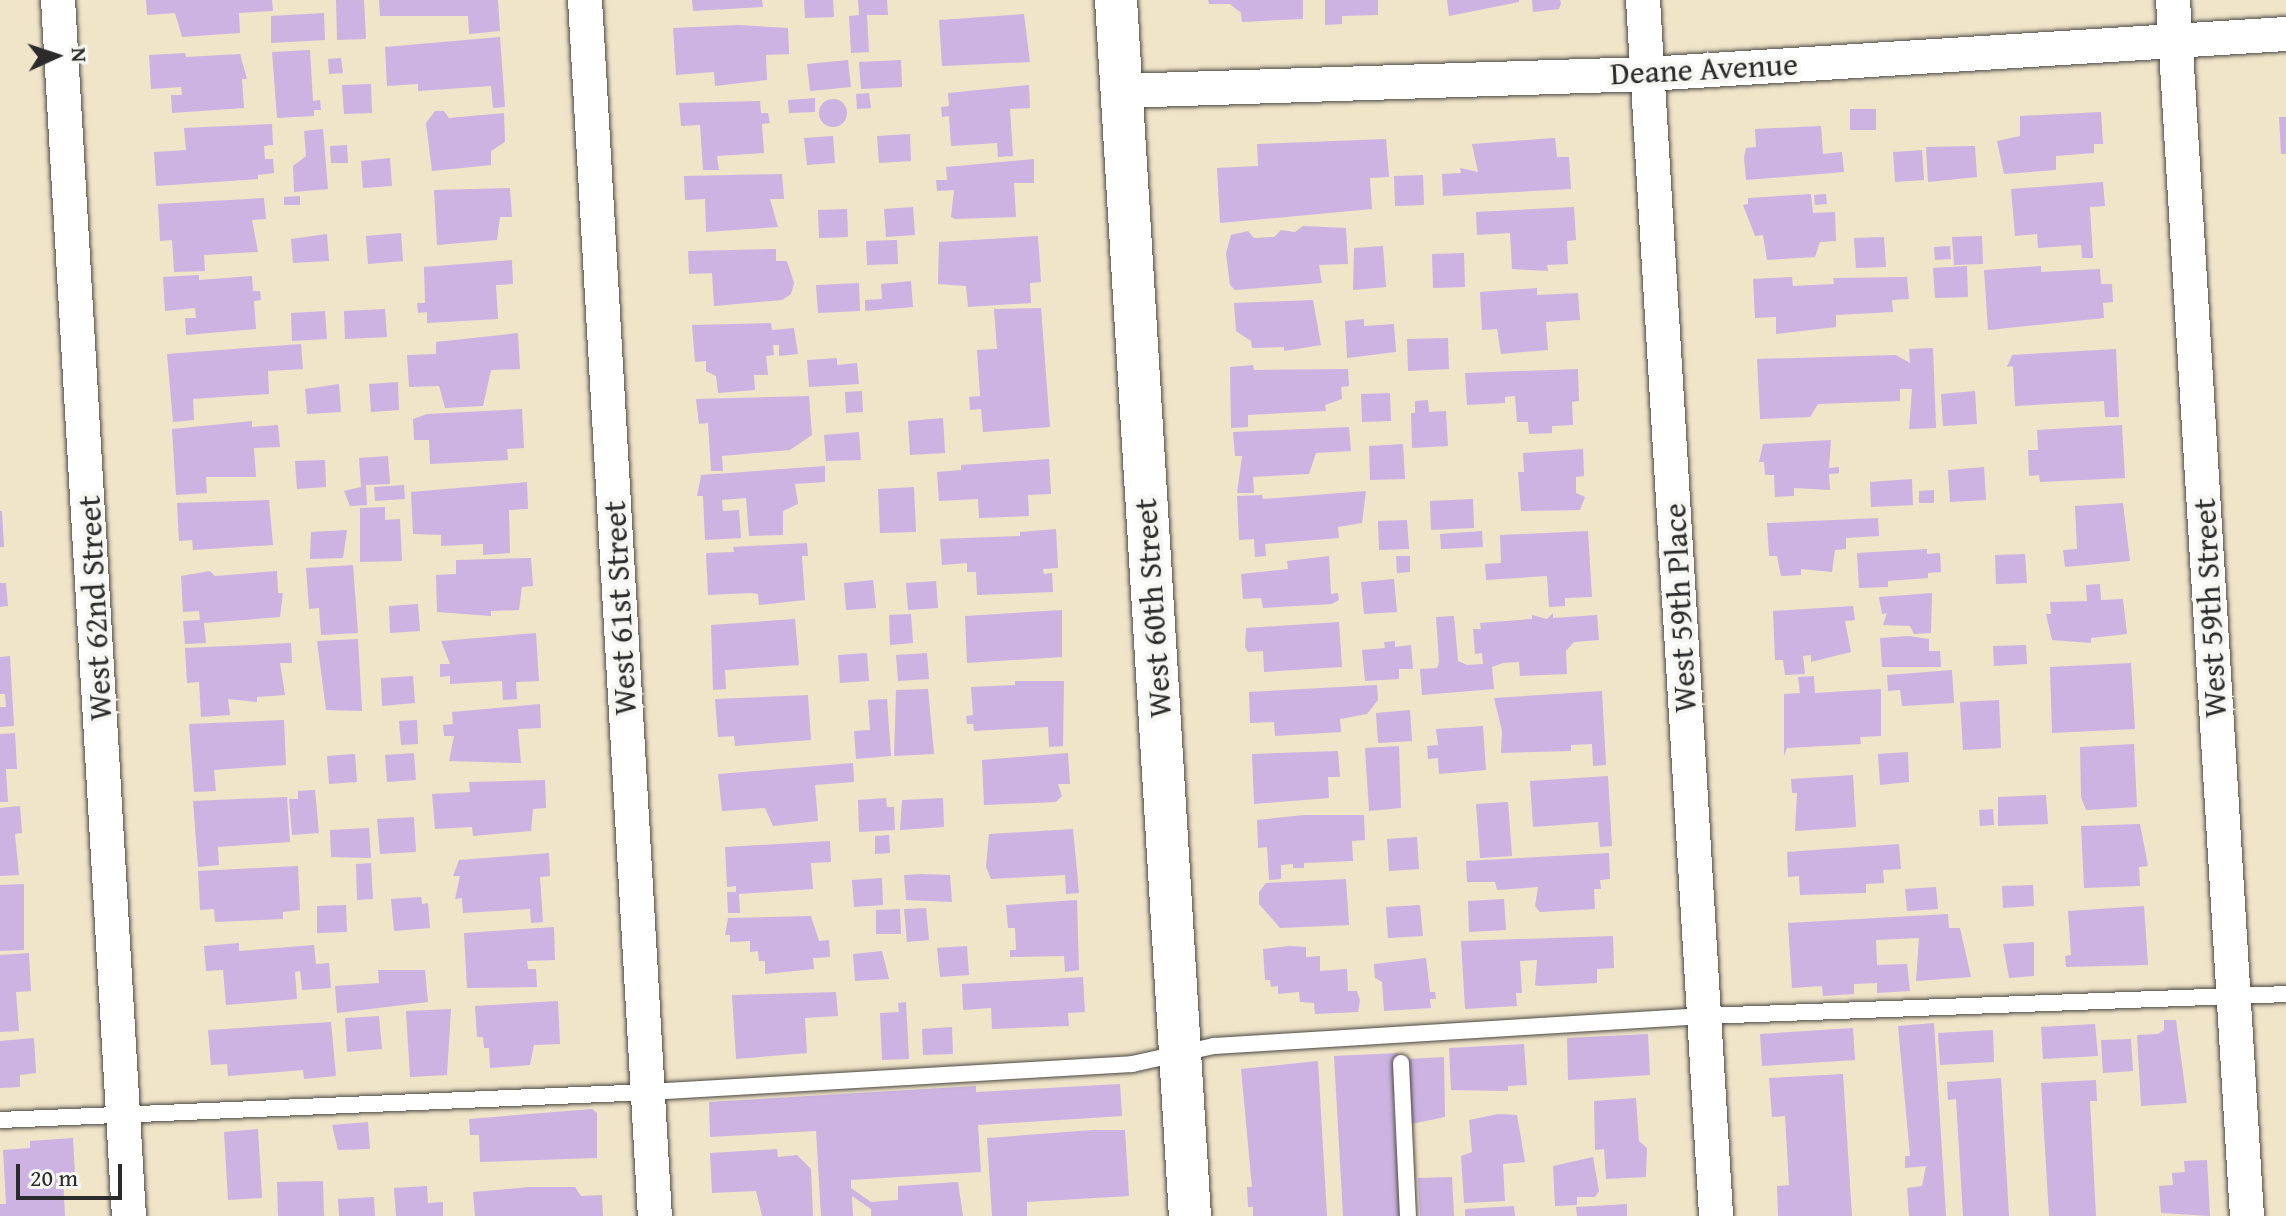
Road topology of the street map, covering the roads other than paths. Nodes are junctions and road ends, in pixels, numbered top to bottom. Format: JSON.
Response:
{"nodes":[{"id":1,"x":58,"y":0,"type":"edge"},
{"id":2,"x":585,"y":0,"type":"edge"},
{"id":3,"x":1116,"y":0,"type":"edge"},
{"id":4,"x":1643,"y":0,"type":"edge"},
{"id":5,"x":2173,"y":0,"type":"edge"},
{"id":6,"x":2286,"y":34,"type":"edge"},
{"id":7,"x":2175,"y":40,"type":"junction"},
{"id":8,"x":1648,"y":74,"type":"junction"},
{"id":9,"x":1121,"y":91,"type":"junction"},
{"id":10,"x":2286,"y":994,"type":"edge"},
{"id":11,"x":2234,"y":997,"type":"junction"},
{"id":12,"x":1704,"y":1016,"type":"junction"},
{"id":13,"x":1180,"y":1056,"type":"junction"},
{"id":14,"x":1401,"y":1063,"type":"dead end"},
{"id":15,"x":648,"y":1092,"type":"junction"},
{"id":16,"x":125,"y":1114,"type":"junction"},
{"id":17,"x":0,"y":1120,"type":"edge"},
{"id":18,"x":129,"y":1216,"type":"edge"},
{"id":19,"x":655,"y":1216,"type":"edge"},
{"id":20,"x":1190,"y":1216,"type":"edge"},
{"id":21,"x":1408,"y":1216,"type":"edge"},
{"id":22,"x":1716,"y":1216,"type":"edge"},
{"id":23,"x":2247,"y":1216,"type":"edge"}],
"edges":[{"from":1,"to":16,"type":"street","name":"West 62nd Street"},
{"from":2,"to":15,"type":"street","name":"West 61st Street"},
{"from":3,"to":9,"type":"street","name":"West 60th Street"},
{"from":4,"to":8,"type":"street","name":"West 59th Place"},
{"from":5,"to":7,"type":"street","name":"West 59th Street"},
{"from":6,"to":7,"type":"street","name":"Deane Avenue"},
{"from":7,"to":8,"type":"street","name":"Deane Avenue"},
{"from":7,"to":11,"type":"street","name":"West 59th Street"},
{"from":8,"to":9,"type":"street","name":"Deane Avenue"},
{"from":8,"to":12,"type":"street","name":"West 59th Place"},
{"from":9,"to":13,"type":"street","name":"West 60th Street"},
{"from":10,"to":11,"type":"lane"},
{"from":11,"to":12,"type":"lane"},
{"from":11,"to":23,"type":"street","name":"West 59th Street"},
{"from":12,"to":13,"type":"lane"},
{"from":12,"to":22,"type":"street","name":"West 59th Place"},
{"from":13,"to":15,"type":"lane"},
{"from":13,"to":20,"type":"street","name":"West 60th Street"},
{"from":14,"to":21,"type":"lane"},
{"from":15,"to":16,"type":"lane"},
{"from":15,"to":19,"type":"street","name":"West 61st Street"},
{"from":16,"to":17,"type":"lane"},
{"from":16,"to":18,"type":"street","name":"West 62nd Street"}]}
